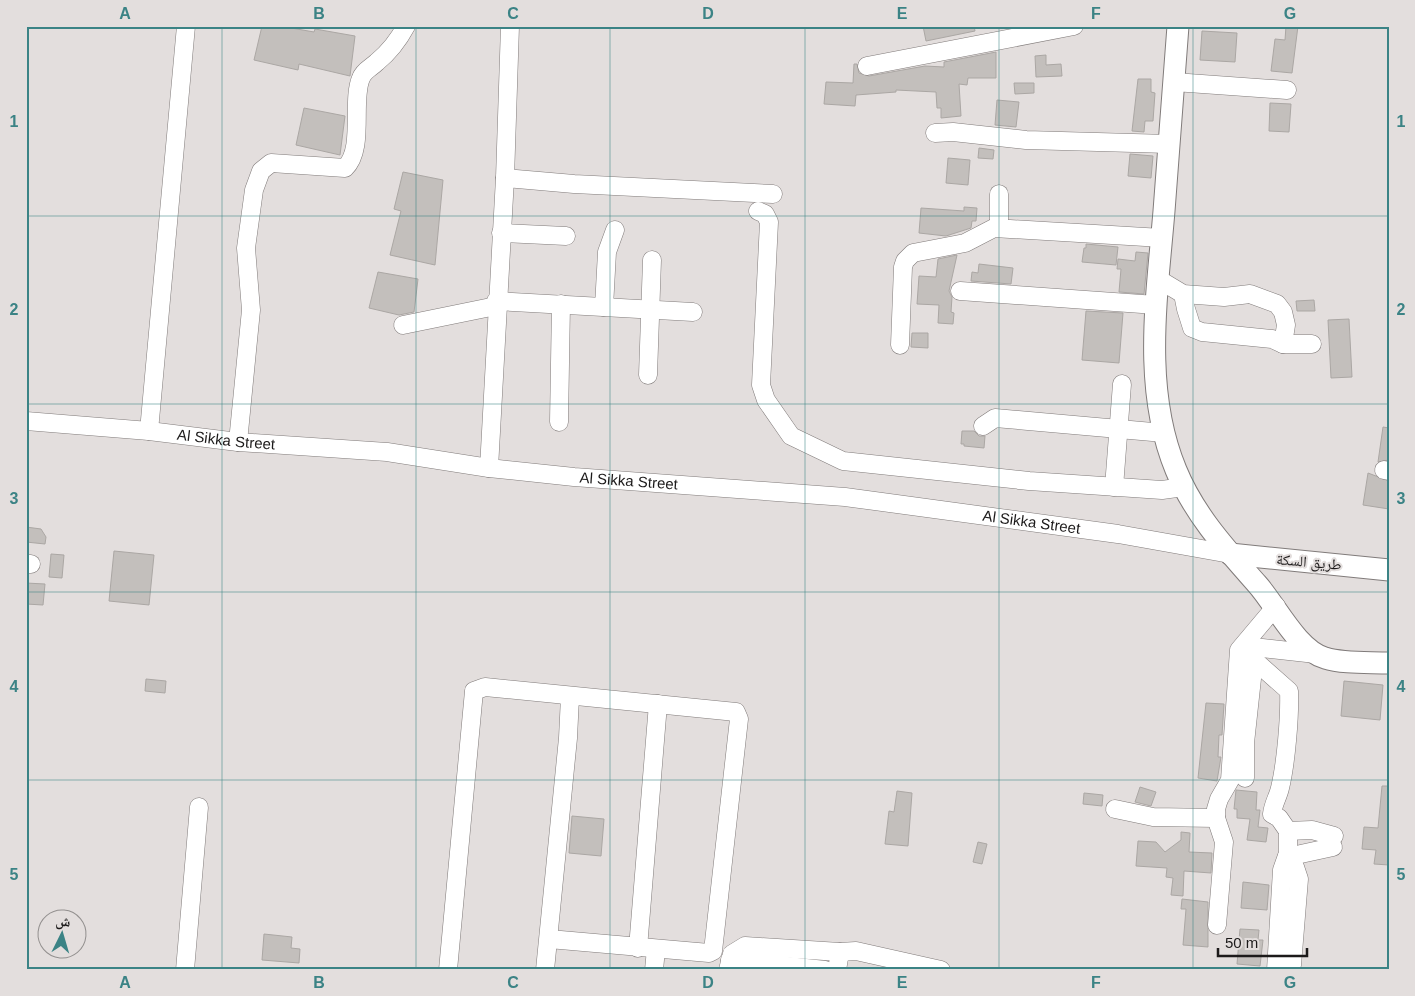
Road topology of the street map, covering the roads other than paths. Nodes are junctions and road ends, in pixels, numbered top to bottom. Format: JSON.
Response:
{"nodes":[{"id":1,"x":186,"y":26,"type":"edge"},
{"id":2,"x":406,"y":26,"type":"edge"},
{"id":3,"x":510,"y":26,"type":"edge"},
{"id":4,"x":1074,"y":26,"type":"edge"},
{"id":5,"x":1178,"y":26,"type":"edge"},
{"id":6,"x":867,"y":66,"type":"dead end"},
{"id":7,"x":1174,"y":82,"type":"junction"},
{"id":8,"x":1287,"y":90,"type":"dead end"},
{"id":9,"x":935,"y":133,"type":"dead end"},
{"id":10,"x":1169,"y":144,"type":"junction"},
{"id":11,"x":505,"y":178,"type":"junction"},
{"id":12,"x":773,"y":194,"type":"dead end"},
{"id":13,"x":999,"y":194,"type":"dead end"},
{"id":14,"x":758,"y":211,"type":"dead end"},
{"id":15,"x":998,"y":227,"type":"junction"},
{"id":16,"x":615,"y":230,"type":"dead end"},
{"id":17,"x":501,"y":233,"type":"junction"},
{"id":18,"x":566,"y":236,"type":"dead end"},
{"id":19,"x":1162,"y":238,"type":"junction"},
{"id":20,"x":652,"y":260,"type":"dead end"},
{"id":21,"x":1158,"y":280,"type":"junction"},
{"id":22,"x":960,"y":291,"type":"dead end"},
{"id":23,"x":1184,"y":294,"type":"junction"},
{"id":24,"x":496,"y":303,"type":"junction"},
{"id":25,"x":561,"y":304,"type":"junction"},
{"id":26,"x":1156,"y":304,"type":"junction"},
{"id":27,"x":604,"y":307,"type":"junction"},
{"id":28,"x":650,"y":309,"type":"junction"},
{"id":29,"x":693,"y":312,"type":"dead end"},
{"id":30,"x":403,"y":325,"type":"dead end"},
{"id":31,"x":1283,"y":344,"type":"junction"},
{"id":32,"x":1312,"y":344,"type":"dead end"},
{"id":33,"x":900,"y":345,"type":"dead end"},
{"id":34,"x":648,"y":375,"type":"dead end"},
{"id":35,"x":1122,"y":384,"type":"dead end"},
{"id":36,"x":26,"y":421,"type":"edge"},
{"id":37,"x":559,"y":422,"type":"dead end"},
{"id":38,"x":982,"y":426,"type":"dead end"},
{"id":39,"x":1119,"y":428,"type":"junction"},
{"id":40,"x":149,"y":431,"type":"junction"},
{"id":41,"x":1164,"y":433,"type":"junction"},
{"id":42,"x":238,"y":442,"type":"junction"},
{"id":43,"x":489,"y":468,"type":"junction"},
{"id":44,"x":1114,"y":487,"type":"junction"},
{"id":45,"x":1184,"y":487,"type":"junction"},
{"id":46,"x":1230,"y":554,"type":"junction"},
{"id":47,"x":1389,"y":570,"type":"edge"},
{"id":48,"x":1276,"y":606,"type":"junction"},
{"id":49,"x":1244,"y":646,"type":"junction"},
{"id":50,"x":1316,"y":654,"type":"junction"},
{"id":51,"x":1254,"y":660,"type":"junction"},
{"id":52,"x":1389,"y":663,"type":"edge"},
{"id":53,"x":570,"y":696,"type":"junction"},
{"id":54,"x":658,"y":704,"type":"junction"},
{"id":55,"x":1245,"y":778,"type":"dead end"},
{"id":56,"x":199,"y":807,"type":"dead end"},
{"id":57,"x":1115,"y":809,"type":"dead end"},
{"id":58,"x":1216,"y":818,"type":"junction"},
{"id":59,"x":1288,"y":831,"type":"junction"},
{"id":60,"x":1287,"y":858,"type":"junction"},
{"id":61,"x":1217,"y":925,"type":"dead end"},
{"id":62,"x":1277,"y":933,"type":"junction"},
{"id":63,"x":549,"y":939,"type":"junction"},
{"id":64,"x":1294,"y":940,"type":"junction"},
{"id":65,"x":638,"y":948,"type":"junction"},
{"id":66,"x":656,"y":949,"type":"junction"},
{"id":67,"x":839,"y":961,"type":"edge"},
{"id":68,"x":729,"y":965,"type":"edge"},
{"id":69,"x":933,"y":969,"type":"edge"},
{"id":70,"x":184,"y":970,"type":"edge"},
{"id":71,"x":448,"y":970,"type":"edge"},
{"id":72,"x":545,"y":970,"type":"edge"},
{"id":73,"x":654,"y":970,"type":"edge"},
{"id":74,"x":825,"y":970,"type":"edge"},
{"id":75,"x":1276,"y":970,"type":"edge"},
{"id":76,"x":1287,"y":970,"type":"edge"}],
"edges":[{"from":1,"to":40,"type":"street"},
{"from":2,"to":42,"type":"street"},
{"from":3,"to":11,"type":"street"},
{"from":4,"to":6,"type":"street"},
{"from":5,"to":7,"type":"main road"},
{"from":7,"to":8,"type":"street"},
{"from":7,"to":10,"type":"main road"},
{"from":9,"to":10,"type":"street"},
{"from":10,"to":19,"type":"main road"},
{"from":11,"to":12,"type":"street"},
{"from":11,"to":17,"type":"street"},
{"from":13,"to":15,"type":"street"},
{"from":14,"to":44,"type":"street"},
{"from":15,"to":19,"type":"street"},
{"from":15,"to":33,"type":"street"},
{"from":16,"to":27,"type":"street"},
{"from":17,"to":18,"type":"street"},
{"from":17,"to":24,"type":"street"},
{"from":19,"to":21,"type":"main road"},
{"from":20,"to":28,"type":"street"},
{"from":21,"to":23,"type":"street"},
{"from":21,"to":26,"type":"main road"},
{"from":22,"to":26,"type":"street"},
{"from":23,"to":31,"type":"street"},
{"from":23,"to":31,"type":"street"},
{"from":24,"to":25,"type":"street"},
{"from":24,"to":30,"type":"street"},
{"from":24,"to":43,"type":"street"},
{"from":25,"to":27,"type":"street"},
{"from":25,"to":37,"type":"street"},
{"from":26,"to":41,"type":"main road"},
{"from":27,"to":28,"type":"street"},
{"from":28,"to":29,"type":"street"},
{"from":28,"to":34,"type":"street"},
{"from":31,"to":32,"type":"street"},
{"from":35,"to":39,"type":"street"},
{"from":36,"to":40,"type":"street","name":"Al Sikka Street"},
{"from":38,"to":39,"type":"street"},
{"from":39,"to":41,"type":"street"},
{"from":39,"to":44,"type":"street"},
{"from":40,"to":42,"type":"street","name":"Al Sikka Street"},
{"from":41,"to":45,"type":"main road"},
{"from":42,"to":43,"type":"street","name":"Al Sikka Street"},
{"from":43,"to":46,"type":"street","name":"Al Sikka Street"},
{"from":44,"to":45,"type":"street"},
{"from":45,"to":46,"type":"main road"},
{"from":46,"to":47,"type":"main road","name":"طريق السكة"},
{"from":46,"to":48,"type":"main road"},
{"from":48,"to":49,"type":"street"},
{"from":48,"to":50,"type":"main road"},
{"from":49,"to":50,"type":"street"},
{"from":49,"to":51,"type":"street"},
{"from":49,"to":58,"type":"street"},
{"from":50,"to":52,"type":"main road"},
{"from":51,"to":55,"type":"street"},
{"from":51,"to":59,"type":"street"},
{"from":53,"to":54,"type":"street"},
{"from":53,"to":63,"type":"street"},
{"from":53,"to":71,"type":"street"},
{"from":54,"to":65,"type":"street"},
{"from":54,"to":66,"type":"street"},
{"from":56,"to":70,"type":"street"},
{"from":57,"to":58,"type":"street"},
{"from":58,"to":61,"type":"street"},
{"from":59,"to":60,"type":"street"},
{"from":59,"to":60,"type":"street"},
{"from":60,"to":62,"type":"street"},
{"from":60,"to":64,"type":"street"},
{"from":62,"to":64,"type":"street"},
{"from":62,"to":75,"type":"street"},
{"from":63,"to":65,"type":"street"},
{"from":63,"to":72,"type":"street"},
{"from":64,"to":76,"type":"street"},
{"from":65,"to":66,"type":"street"},
{"from":66,"to":73,"type":"street"},
{"from":67,"to":68,"type":"street"},
{"from":67,"to":69,"type":"street"},
{"from":68,"to":74,"type":"street"}]}
